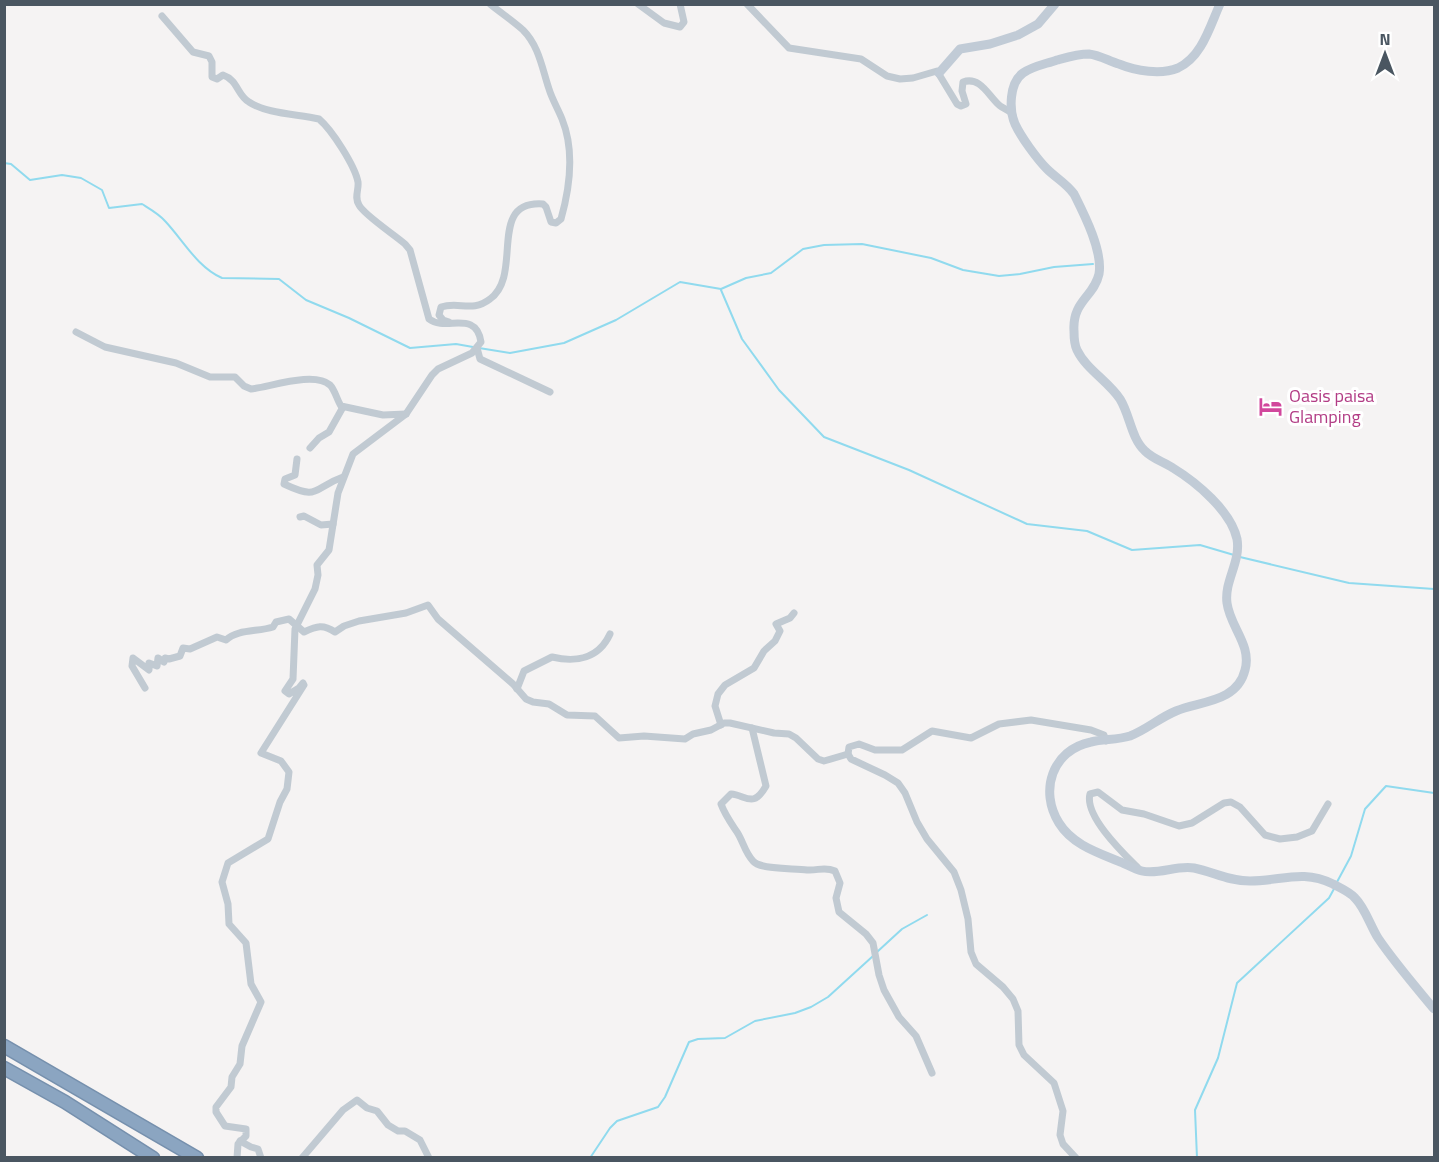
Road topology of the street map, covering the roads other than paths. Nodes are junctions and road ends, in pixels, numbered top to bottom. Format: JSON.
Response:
{"nodes":[{"id":1,"x":490,"y":4,"type":"edge"},
{"id":2,"x":638,"y":4,"type":"edge"},
{"id":3,"x":680,"y":4,"type":"edge"},
{"id":4,"x":747,"y":4,"type":"edge"},
{"id":5,"x":1055,"y":4,"type":"edge"},
{"id":6,"x":1220,"y":4,"type":"edge"},
{"id":7,"x":162,"y":16,"type":"dead end"},
{"id":8,"x":939,"y":73,"type":"junction"},
{"id":9,"x":1012,"y":113,"type":"junction"},
{"id":10,"x":449,"y":322,"type":"junction"},
{"id":11,"x":76,"y":332,"type":"dead end"},
{"id":12,"x":479,"y":345,"type":"junction"},
{"id":13,"x":550,"y":392,"type":"dead end"},
{"id":14,"x":343,"y":407,"type":"junction"},
{"id":15,"x":406,"y":414,"type":"junction"},
{"id":16,"x":310,"y":448,"type":"dead end"},
{"id":17,"x":297,"y":459,"type":"dead end"},
{"id":18,"x":343,"y":477,"type":"junction"},
{"id":19,"x":300,"y":517,"type":"dead end"},
{"id":20,"x":333,"y":524,"type":"junction"},
{"id":21,"x":794,"y":613,"type":"dead end"},
{"id":22,"x":297,"y":625,"type":"junction"},
{"id":23,"x":610,"y":634,"type":"dead end"},
{"id":24,"x":145,"y":688,"type":"dead end"},
{"id":25,"x":517,"y":688,"type":"junction"},
{"id":26,"x":721,"y":725,"type":"junction"},
{"id":27,"x":752,"y":728,"type":"junction"},
{"id":28,"x":1106,"y":741,"type":"junction"},
{"id":29,"x":848,"y":754,"type":"junction"},
{"id":30,"x":1328,"y":804,"type":"dead end"},
{"id":31,"x":1141,"y":871,"type":"junction"},
{"id":32,"x":1434,"y":1009,"type":"edge"},
{"id":33,"x":4,"y":1046,"type":"edge"},
{"id":34,"x":4,"y":1068,"type":"edge"},
{"id":35,"x":932,"y":1073,"type":"dead end"},
{"id":36,"x":240,"y":1141,"type":"junction"},
{"id":37,"x":153,"y":1158,"type":"edge"},
{"id":38,"x":197,"y":1158,"type":"edge"},
{"id":39,"x":237,"y":1158,"type":"edge"},
{"id":40,"x":261,"y":1158,"type":"edge"},
{"id":41,"x":302,"y":1158,"type":"edge"},
{"id":42,"x":429,"y":1158,"type":"edge"},
{"id":43,"x":1076,"y":1158,"type":"edge"}],
"edges":[{"from":1,"to":10,"type":"street"},
{"from":2,"to":3,"type":"street"},
{"from":4,"to":8,"type":"street"},
{"from":5,"to":8,"type":"main road"},
{"from":6,"to":9,"type":"main road"},
{"from":7,"to":10,"type":"street"},
{"from":8,"to":9,"type":"street"},
{"from":9,"to":28,"type":"main road"},
{"from":10,"to":12,"type":"street"},
{"from":11,"to":14,"type":"street"},
{"from":12,"to":13,"type":"street"},
{"from":12,"to":15,"type":"street"},
{"from":14,"to":15,"type":"street"},
{"from":14,"to":16,"type":"street"},
{"from":15,"to":18,"type":"street"},
{"from":17,"to":18,"type":"street"},
{"from":18,"to":20,"type":"street"},
{"from":19,"to":20,"type":"street"},
{"from":20,"to":22,"type":"street"},
{"from":21,"to":26,"type":"street"},
{"from":22,"to":24,"type":"street"},
{"from":22,"to":25,"type":"street"},
{"from":22,"to":36,"type":"street"},
{"from":23,"to":25,"type":"street"},
{"from":25,"to":26,"type":"street"},
{"from":26,"to":27,"type":"street"},
{"from":27,"to":29,"type":"street"},
{"from":27,"to":35,"type":"street"},
{"from":28,"to":29,"type":"street"},
{"from":28,"to":31,"type":"main road"},
{"from":29,"to":43,"type":"street"},
{"from":30,"to":31,"type":"street"},
{"from":31,"to":32,"type":"main road"},
{"from":33,"to":38,"type":"highway"},
{"from":34,"to":37,"type":"highway"},
{"from":36,"to":39,"type":"street"},
{"from":36,"to":40,"type":"street"},
{"from":41,"to":42,"type":"street"}]}
